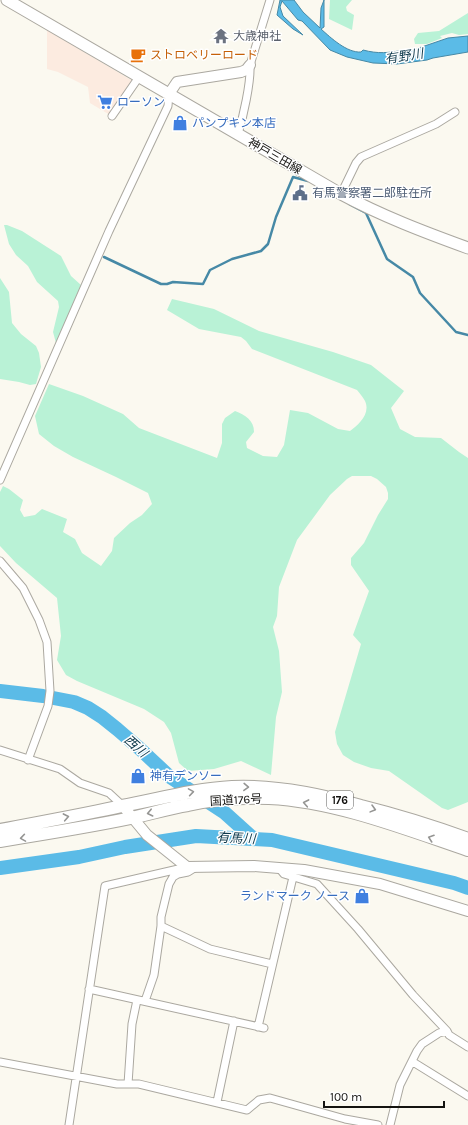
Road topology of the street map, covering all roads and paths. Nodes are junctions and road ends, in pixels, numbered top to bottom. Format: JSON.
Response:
{"nodes":[{"id":1,"x":7,"y":0,"type":"edge"},
{"id":2,"x":270,"y":0,"type":"edge"},
{"id":3,"x":250,"y":65,"type":"junction"},
{"id":4,"x":139,"y":77,"type":"junction"},
{"id":5,"x":169,"y":94,"type":"junction"},
{"id":6,"x":455,"y":112,"type":"dead end"},
{"id":7,"x":112,"y":116,"type":"dead end"},
{"id":8,"x":238,"y":134,"type":"junction"},
{"id":9,"x":341,"y":194,"type":"junction"},
{"id":10,"x":468,"y":248,"type":"edge"},
{"id":11,"x":0,"y":480,"type":"edge"},
{"id":12,"x":0,"y":561,"type":"edge"},
{"id":13,"x":0,"y":750,"type":"edge"},
{"id":14,"x":28,"y":760,"type":"junction"},
{"id":15,"x":123,"y":806,"type":"junction"},
{"id":16,"x":133,"y":817,"type":"junction"},
{"id":17,"x":0,"y":830,"type":"edge"},
{"id":18,"x":468,"y":839,"type":"edge"},
{"id":19,"x":0,"y":841,"type":"edge"},
{"id":20,"x":468,"y":850,"type":"edge"},
{"id":21,"x":188,"y":865,"type":"junction"},
{"id":22,"x":279,"y":868,"type":"junction"},
{"id":23,"x":293,"y":877,"type":"junction"},
{"id":24,"x":468,"y":911,"type":"edge"},
{"id":25,"x":161,"y":926,"type":"junction"},
{"id":26,"x":272,"y":964,"type":"junction"},
{"id":27,"x":89,"y":989,"type":"junction"},
{"id":28,"x":137,"y":1000,"type":"junction"},
{"id":29,"x":145,"y":1001,"type":"junction"},
{"id":30,"x":234,"y":1021,"type":"junction"},
{"id":31,"x":447,"y":1031,"type":"junction"},
{"id":32,"x":468,"y":1047,"type":"edge"},
{"id":33,"x":0,"y":1062,"type":"edge"},
{"id":34,"x":413,"y":1062,"type":"junction"},
{"id":35,"x":76,"y":1076,"type":"junction"},
{"id":36,"x":128,"y":1084,"type":"junction"},
{"id":37,"x":468,"y":1096,"type":"edge"},
{"id":38,"x":217,"y":1102,"type":"junction"},
{"id":39,"x":69,"y":1125,"type":"edge"},
{"id":40,"x":378,"y":1125,"type":"edge"},
{"id":41,"x":390,"y":1125,"type":"edge"}],
"edges":[{"from":1,"to":4,"type":"main road","name":"神戸三田線"},
{"from":2,"to":3,"type":"street"},
{"from":3,"to":5,"type":"street"},
{"from":3,"to":8,"type":"street"},
{"from":4,"to":5,"type":"main road","name":"神戸三田線"},
{"from":4,"to":7,"type":"street"},
{"from":5,"to":8,"type":"main road","name":"神戸三田線"},
{"from":5,"to":11,"type":"street"},
{"from":6,"to":9,"type":"street"},
{"from":8,"to":9,"type":"main road","name":"神戸三田線"},
{"from":9,"to":10,"type":"main road","name":"神戸三田線"},
{"from":12,"to":14,"type":"street"},
{"from":13,"to":14,"type":"street"},
{"from":14,"to":15,"type":"street"},
{"from":15,"to":16,"type":"street"},
{"from":17,"to":15,"type":"highway","name":"国道176号","number":"176","one_way":true},
{"from":15,"to":18,"type":"highway","name":"国道176号","number":"176","one_way":true},
{"from":16,"to":19,"type":"highway","name":"国道176号","number":"176","one_way":true},
{"from":20,"to":16,"type":"highway","name":"国道176号","number":"176","one_way":true},
{"from":16,"to":21,"type":"street"},
{"from":21,"to":22,"type":"street"},
{"from":21,"to":25,"type":"street"},
{"from":21,"to":27,"type":"street"},
{"from":22,"to":23,"type":"street"},
{"from":22,"to":24,"type":"street"},
{"from":23,"to":26,"type":"street"},
{"from":23,"to":31,"type":"street"},
{"from":25,"to":26,"type":"street"},
{"from":25,"to":29,"type":"street"},
{"from":26,"to":30,"type":"street"},
{"from":27,"to":28,"type":"street"},
{"from":27,"to":35,"type":"street"},
{"from":28,"to":29,"type":"street"},
{"from":28,"to":36,"type":"street"},
{"from":29,"to":30,"type":"street"},
{"from":30,"to":38,"type":"street"},
{"from":31,"to":32,"type":"street"},
{"from":31,"to":34,"type":"street"},
{"from":33,"to":35,"type":"street"},
{"from":34,"to":37,"type":"street"},
{"from":34,"to":41,"type":"street"},
{"from":35,"to":36,"type":"street"},
{"from":35,"to":39,"type":"street"},
{"from":36,"to":38,"type":"street"},
{"from":38,"to":40,"type":"street"}]}
